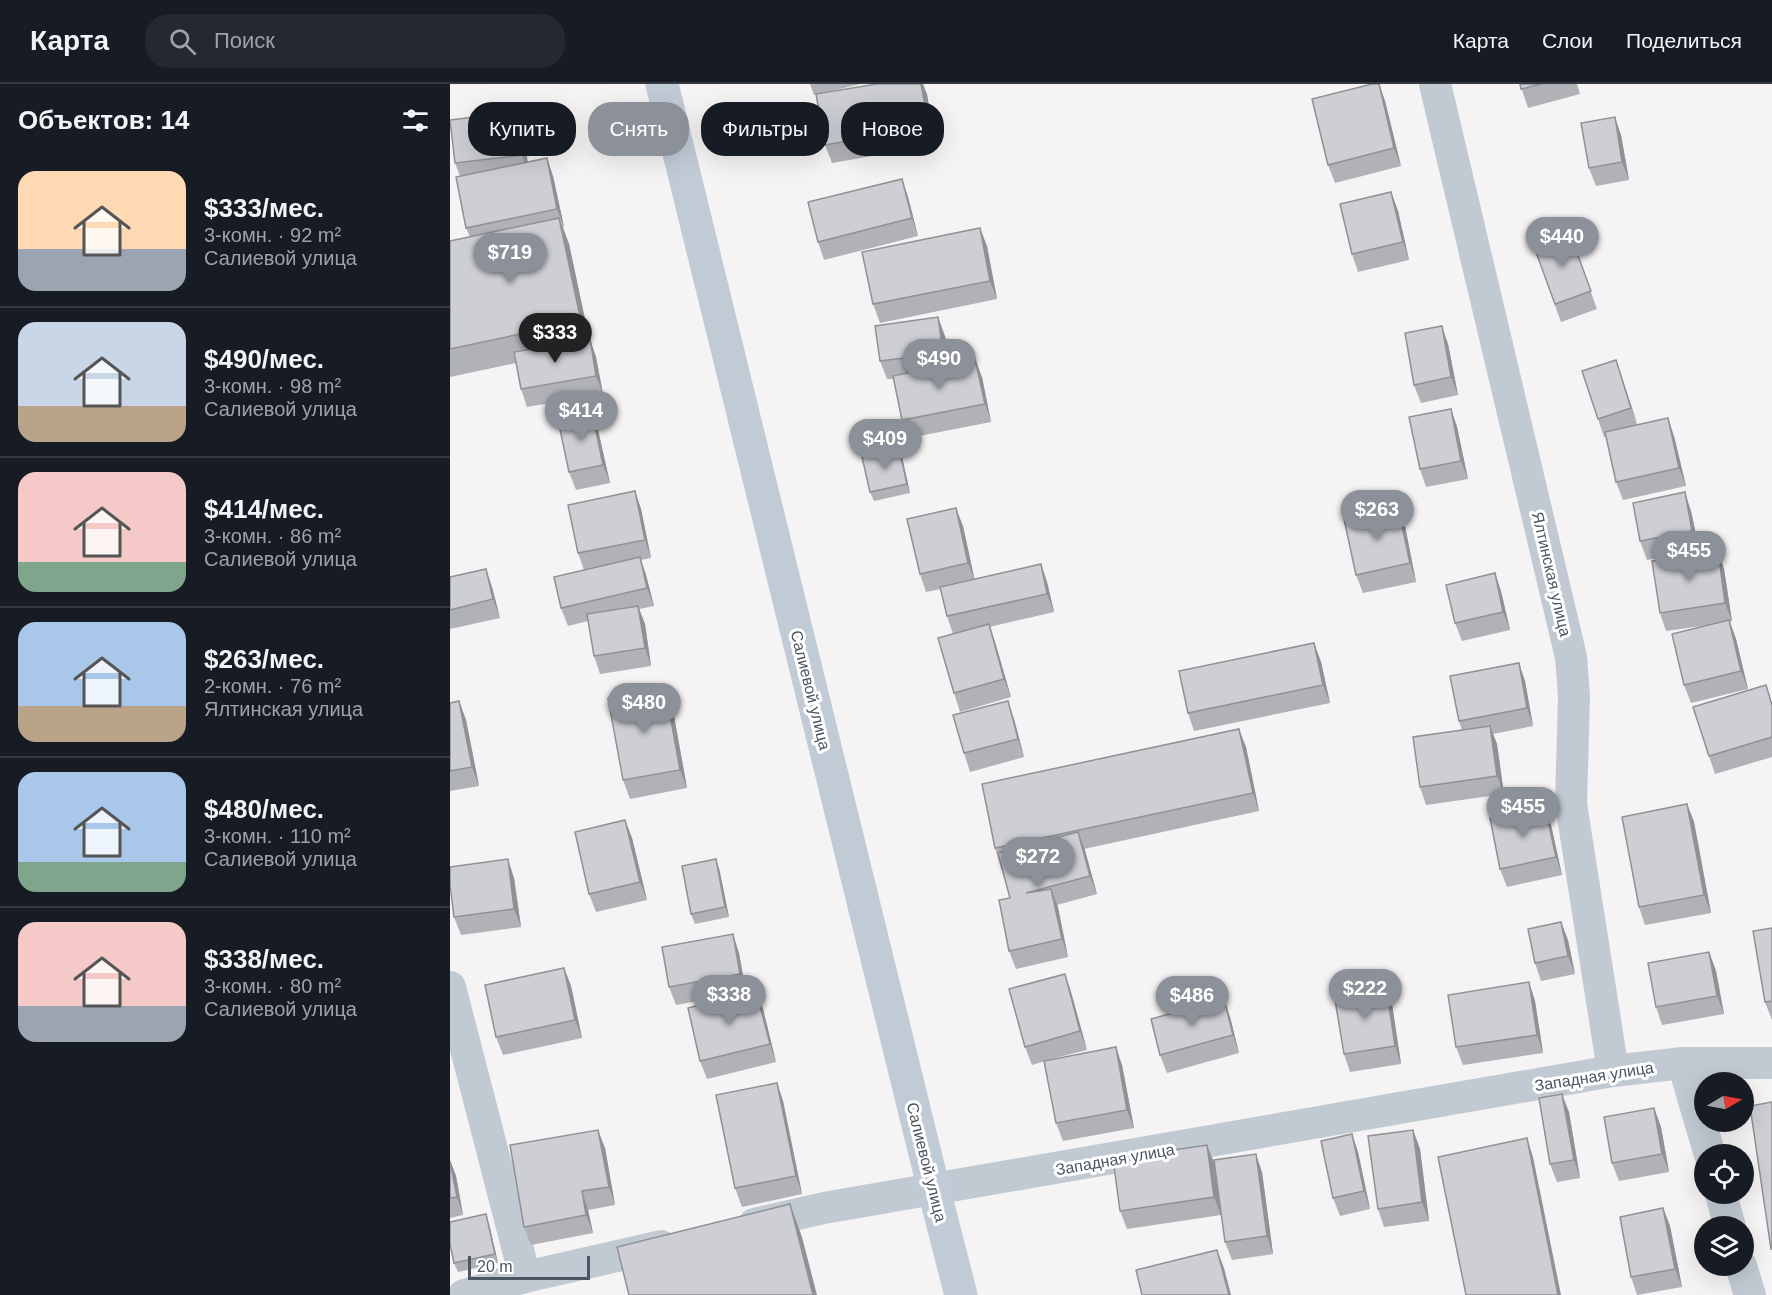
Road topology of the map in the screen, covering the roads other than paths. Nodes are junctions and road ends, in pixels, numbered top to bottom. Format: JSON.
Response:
{"nodes":[{"id":1,"x":662,"y":84,"type":"edge"},
{"id":2,"x":1435,"y":84,"type":"edge"},
{"id":3,"x":450,"y":987,"type":"edge"},
{"id":4,"x":1772,"y":1062,"type":"edge"},
{"id":5,"x":1683,"y":1063,"type":"junction"},
{"id":6,"x":1613,"y":1071,"type":"junction"},
{"id":7,"x":1707,"y":1144,"type":"edge"},
{"id":8,"x":934,"y":1190,"type":"junction"},
{"id":9,"x":732,"y":1229,"type":"edge"},
{"id":10,"x":686,"y":1240,"type":"edge"},
{"id":11,"x":1744,"y":1276,"type":"edge"},
{"id":12,"x":525,"y":1277,"type":"junction"},
{"id":13,"x":464,"y":1295,"type":"edge"},
{"id":14,"x":961,"y":1295,"type":"edge"},
{"id":15,"x":1750,"y":1295,"type":"edge"}],
"edges":[{"from":1,"to":8,"type":"main road","name":"Салиевой улица"},
{"from":2,"to":6,"type":"street","name":"Ялтинская улица"},
{"from":3,"to":12,"type":"street"},
{"from":4,"to":5,"type":"street","name":"Западная улица"},
{"from":5,"to":6,"type":"street","name":"Западная улица"},
{"from":5,"to":7,"type":"street"},
{"from":6,"to":8,"type":"street","name":"Западная улица"},
{"from":8,"to":9,"type":"street","name":"Западная улица"},
{"from":8,"to":14,"type":"main road","name":"Салиевой улица"},
{"from":10,"to":12,"type":"street"},
{"from":11,"to":15,"type":"street"},
{"from":12,"to":13,"type":"street"}]}
